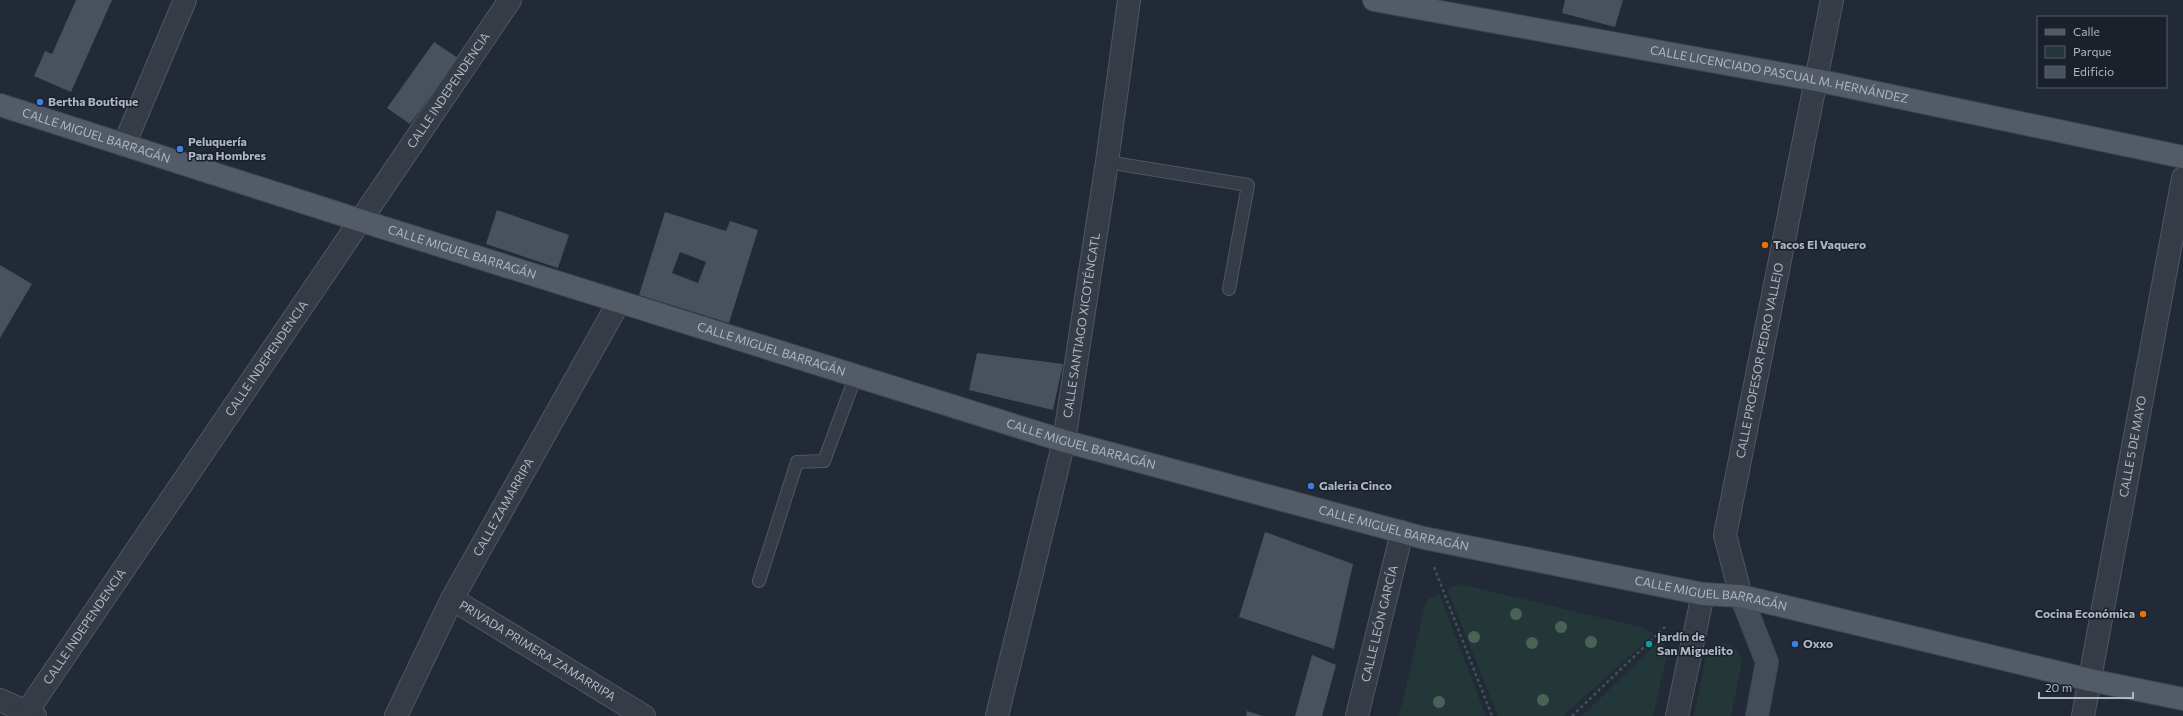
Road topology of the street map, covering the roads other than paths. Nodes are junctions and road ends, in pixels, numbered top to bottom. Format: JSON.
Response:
{"nodes":[{"id":1,"x":186,"y":0,"type":"edge"},
{"id":2,"x":510,"y":0,"type":"edge"},
{"id":3,"x":1129,"y":0,"type":"edge"},
{"id":4,"x":1374,"y":0,"type":"edge"},
{"id":5,"x":1832,"y":0,"type":"edge"},
{"id":6,"x":1816,"y":80,"type":"junction"},
{"id":7,"x":0,"y":105,"type":"edge"},
{"id":8,"x":124,"y":145,"type":"junction"},
{"id":9,"x":2183,"y":157,"type":"edge"},
{"id":10,"x":1107,"y":162,"type":"junction"},
{"id":11,"x":2183,"y":178,"type":"edge"},
{"id":12,"x":362,"y":221,"type":"junction"},
{"id":13,"x":1229,"y":289,"type":"dead end"},
{"id":14,"x":619,"y":302,"type":"junction"},
{"id":15,"x":856,"y":376,"type":"junction"},
{"id":16,"x":1064,"y":441,"type":"junction"},
{"id":17,"x":1402,"y":532,"type":"junction"},
{"id":18,"x":759,"y":581,"type":"dead end"},
{"id":19,"x":1703,"y":594,"type":"junction"},
{"id":20,"x":1741,"y":596,"type":"junction"},
{"id":21,"x":452,"y":599,"type":"junction"},
{"id":22,"x":2090,"y":680,"type":"junction"},
{"id":23,"x":2183,"y":699,"type":"edge"},
{"id":24,"x":0,"y":700,"type":"edge"},
{"id":25,"x":28,"y":715,"type":"edge"},
{"id":26,"x":396,"y":716,"type":"edge"},
{"id":27,"x":644,"y":716,"type":"edge"},
{"id":28,"x":997,"y":716,"type":"edge"},
{"id":29,"x":1357,"y":716,"type":"edge"},
{"id":30,"x":1677,"y":716,"type":"edge"},
{"id":31,"x":1757,"y":716,"type":"edge"},
{"id":32,"x":2084,"y":716,"type":"edge"}],
"edges":[{"from":1,"to":8,"type":"street"},
{"from":2,"to":12,"type":"street","name":"CALLE INDEPENDENCIA"},
{"from":3,"to":10,"type":"street","name":"CALLE SANTIAGO XICOTÉNCATL"},
{"from":4,"to":6,"type":"main road","name":"CALLE LICENCIADO PASCUAL M. HERNÁNDEZ"},
{"from":5,"to":6,"type":"street","name":"CALLE PROFESOR PEDRO VALLEJO"},
{"from":6,"to":9,"type":"main road","name":"CALLE LICENCIADO PASCUAL M. HERNÁNDEZ"},
{"from":6,"to":20,"type":"street","name":"CALLE PROFESOR PEDRO VALLEJO"},
{"from":7,"to":8,"type":"main road","name":"CALLE MIGUEL BARRAGÁN"},
{"from":8,"to":12,"type":"main road","name":"CALLE MIGUEL BARRAGÁN"},
{"from":10,"to":13,"type":"lane"},
{"from":10,"to":16,"type":"street","name":"CALLE SANTIAGO XICOTÉNCATL"},
{"from":11,"to":22,"type":"street","name":"CALLE 5 DE MAYO"},
{"from":12,"to":14,"type":"main road","name":"CALLE MIGUEL BARRAGÁN"},
{"from":12,"to":25,"type":"street","name":"CALLE INDEPENDENCIA"},
{"from":14,"to":15,"type":"main road","name":"CALLE MIGUEL BARRAGÁN"},
{"from":14,"to":21,"type":"street","name":"CALLE ZAMARRIPA"},
{"from":15,"to":16,"type":"main road","name":"CALLE MIGUEL BARRAGÁN"},
{"from":15,"to":18,"type":"lane"},
{"from":16,"to":17,"type":"main road","name":"CALLE MIGUEL BARRAGÁN"},
{"from":16,"to":28,"type":"street","name":"CALLE SANTIAGO XICOTÉNCATL"},
{"from":17,"to":19,"type":"main road","name":"CALLE MIGUEL BARRAGÁN"},
{"from":17,"to":29,"type":"street","name":"CALLE LEÓN GARCÍA"},
{"from":19,"to":20,"type":"main road","name":"CALLE MIGUEL BARRAGÁN"},
{"from":19,"to":30,"type":"street"},
{"from":20,"to":22,"type":"main road","name":"CALLE MIGUEL BARRAGÁN"},
{"from":20,"to":31,"type":"street","name":"CALLE PROFESOR PEDRO VALLEJO"},
{"from":21,"to":26,"type":"street","name":"CALLE ZAMARRIPA"},
{"from":21,"to":27,"type":"street","name":"PRIVADA PRIMERA ZAMARRIPA"},
{"from":22,"to":23,"type":"main road","name":"CALLE MIGUEL BARRAGÁN"},
{"from":22,"to":32,"type":"street","name":"CALLE 5 DE MAYO"},
{"from":24,"to":25,"type":"street"}]}
